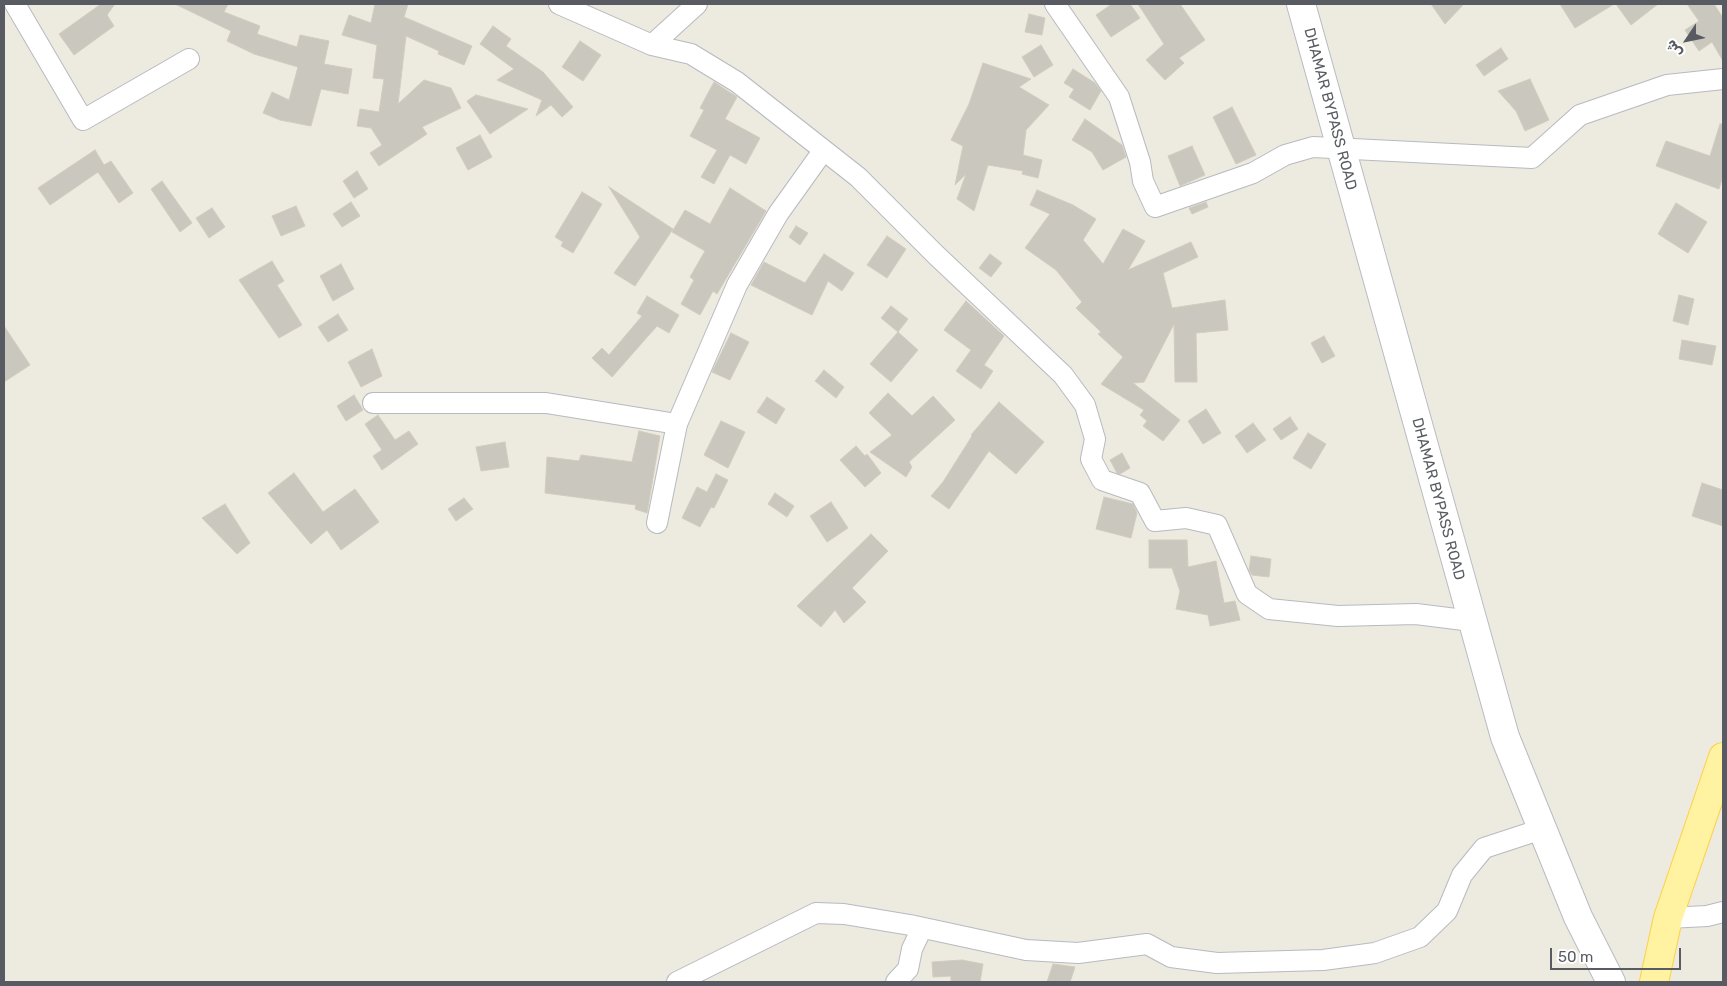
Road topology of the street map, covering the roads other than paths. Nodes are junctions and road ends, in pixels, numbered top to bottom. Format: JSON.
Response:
{"nodes":[{"id":1,"x":15,"y":4,"type":"edge"},
{"id":2,"x":560,"y":4,"type":"edge"},
{"id":3,"x":697,"y":4,"type":"edge"},
{"id":4,"x":1055,"y":4,"type":"edge"},
{"id":5,"x":1301,"y":4,"type":"edge"},
{"id":6,"x":652,"y":45,"type":"junction"},
{"id":7,"x":188,"y":59,"type":"dead end"},
{"id":8,"x":1723,"y":79,"type":"edge"},
{"id":9,"x":1341,"y":149,"type":"junction"},
{"id":10,"x":823,"y":150,"type":"junction"},
{"id":11,"x":373,"y":403,"type":"dead end"},
{"id":12,"x":676,"y":424,"type":"junction"},
{"id":13,"x":657,"y":523,"type":"dead end"},
{"id":14,"x":1472,"y":621,"type":"junction"},
{"id":15,"x":1723,"y":756,"type":"edge"},
{"id":16,"x":1542,"y":828,"type":"junction"},
{"id":17,"x":1723,"y":912,"type":"edge"},
{"id":18,"x":1668,"y":918,"type":"junction"},
{"id":19,"x":922,"y":928,"type":"junction"},
{"id":20,"x":677,"y":982,"type":"edge"},
{"id":21,"x":896,"y":982,"type":"edge"},
{"id":22,"x":1611,"y":982,"type":"edge"},
{"id":23,"x":1654,"y":982,"type":"edge"}],
"edges":[{"from":1,"to":7,"type":"street"},
{"from":2,"to":6,"type":"street"},
{"from":3,"to":6,"type":"street"},
{"from":4,"to":9,"type":"street"},
{"from":5,"to":9,"type":"main road","name":"DHAMAR BYPASS ROAD"},
{"from":6,"to":10,"type":"street"},
{"from":8,"to":9,"type":"street"},
{"from":9,"to":14,"type":"main road","name":"DHAMAR BYPASS ROAD"},
{"from":10,"to":12,"type":"street"},
{"from":10,"to":14,"type":"street"},
{"from":11,"to":12,"type":"street"},
{"from":12,"to":13,"type":"street"},
{"from":14,"to":16,"type":"main road","name":"DHAMAR BYPASS ROAD"},
{"from":15,"to":18,"type":"main road"},
{"from":16,"to":19,"type":"street"},
{"from":16,"to":22,"type":"main road","name":"DHAMAR BYPASS ROAD"},
{"from":17,"to":18,"type":"street"},
{"from":18,"to":23,"type":"main road"},
{"from":19,"to":20,"type":"street"},
{"from":19,"to":21,"type":"street"}]}
